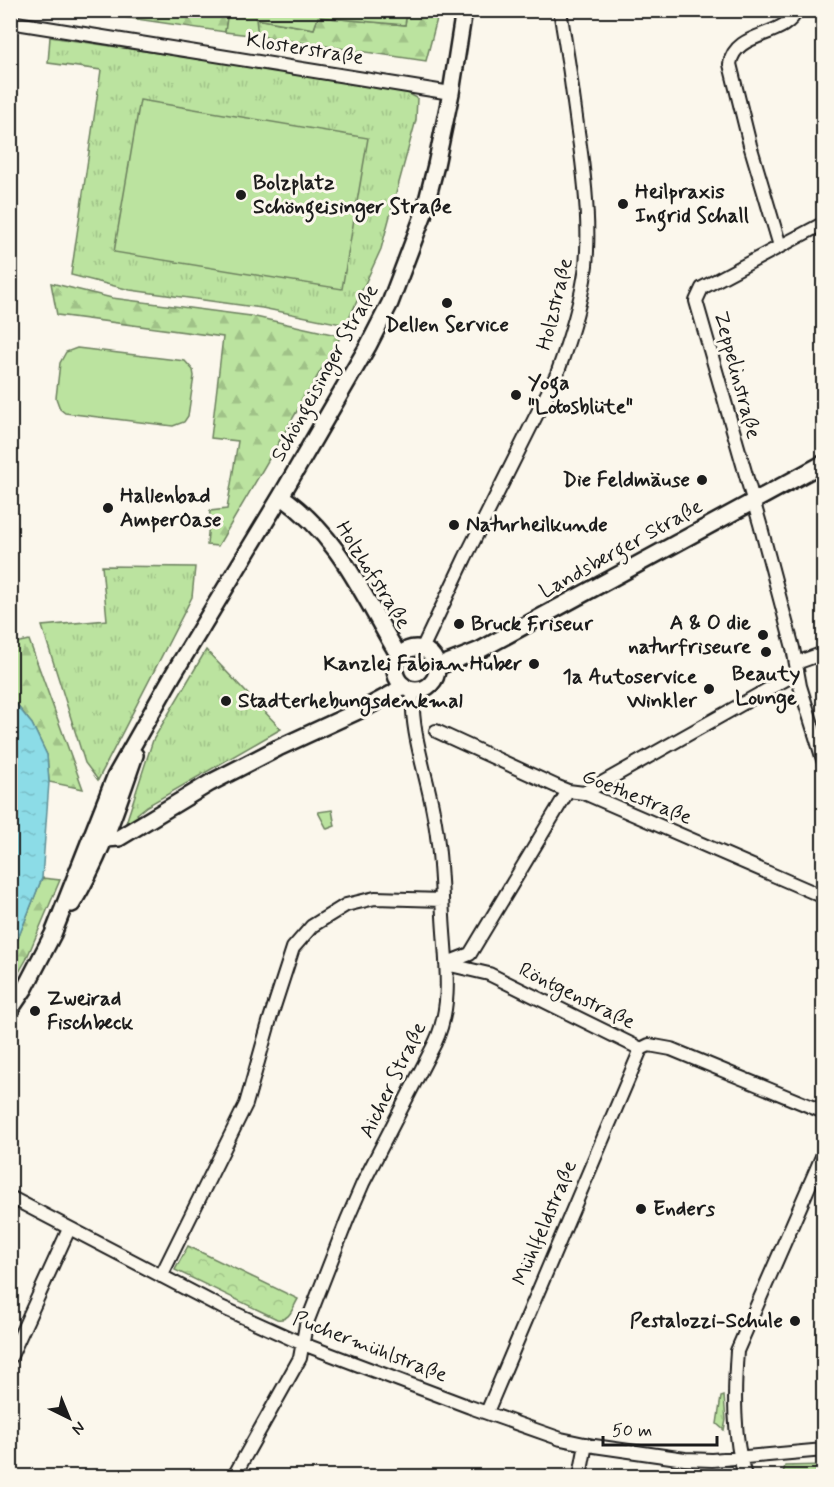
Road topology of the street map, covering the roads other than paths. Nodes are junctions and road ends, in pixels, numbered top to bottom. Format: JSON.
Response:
{"nodes":[{"id":1,"x":464,"y":10,"type":"edge"},
{"id":2,"x":560,"y":10,"type":"edge"},
{"id":3,"x":797,"y":10,"type":"edge"},
{"id":4,"x":10,"y":22,"type":"edge"},
{"id":5,"x":452,"y":93,"type":"junction"},
{"id":6,"x":824,"y":222,"type":"edge"},
{"id":7,"x":780,"y":246,"type":"junction"},
{"id":8,"x":824,"y":464,"type":"edge"},
{"id":9,"x":281,"y":496,"type":"junction"},
{"id":10,"x":752,"y":501,"type":"junction"},
{"id":11,"x":422,"y":649,"type":"junction"},
{"id":12,"x":824,"y":652,"type":"edge"},
{"id":13,"x":399,"y":656,"type":"junction"},
{"id":14,"x":437,"y":667,"type":"junction"},
{"id":15,"x":796,"y":668,"type":"junction"},
{"id":16,"x":408,"y":688,"type":"junction"},
{"id":17,"x":146,"y":725,"type":"junction"},
{"id":18,"x":436,"y":731,"type":"dead end"},
{"id":19,"x":824,"y":763,"type":"edge"},
{"id":20,"x":568,"y":791,"type":"junction"},
{"id":21,"x":584,"y":793,"type":"junction"},
{"id":22,"x":105,"y":839,"type":"junction"},
{"id":23,"x":824,"y":897,"type":"edge"},
{"id":24,"x":442,"y":900,"type":"junction"},
{"id":25,"x":53,"y":934,"type":"junction"},
{"id":26,"x":446,"y":964,"type":"junction"},
{"id":27,"x":10,"y":1010,"type":"edge"},
{"id":28,"x":640,"y":1048,"type":"junction"},
{"id":29,"x":824,"y":1112,"type":"edge"},
{"id":30,"x":824,"y":1152,"type":"edge"},
{"id":31,"x":10,"y":1197,"type":"edge"},
{"id":32,"x":69,"y":1229,"type":"junction"},
{"id":33,"x":161,"y":1276,"type":"junction"},
{"id":34,"x":303,"y":1344,"type":"junction"},
{"id":35,"x":10,"y":1358,"type":"edge"},
{"id":36,"x":488,"y":1412,"type":"junction"},
{"id":37,"x":586,"y":1444,"type":"junction"},
{"id":38,"x":824,"y":1450,"type":"edge"},
{"id":39,"x":739,"y":1458,"type":"junction"},
{"id":40,"x":234,"y":1476,"type":"edge"},
{"id":41,"x":580,"y":1476,"type":"edge"},
{"id":42,"x":745,"y":1476,"type":"edge"}],
"edges":[{"from":1,"to":5,"type":"street","name":"Schöngeisinger Straße"},
{"from":2,"to":11,"type":"street","name":"Holzstraße"},
{"from":3,"to":7,"type":"street"},
{"from":4,"to":5,"type":"street","name":"Klosterstraße"},
{"from":5,"to":9,"type":"street","name":"Schöngeisinger Straße"},
{"from":6,"to":7,"type":"street","name":"Zeppelinstraße"},
{"from":7,"to":10,"type":"street","name":"Zeppelinstraße"},
{"from":8,"to":10,"type":"street","name":"Landsberger Straße"},
{"from":9,"to":13,"type":"street","name":"Holzhofstraße"},
{"from":9,"to":17,"type":"street","name":"Schöngeisinger Straße"},
{"from":10,"to":14,"type":"street","name":"Landsberger Straße"},
{"from":10,"to":15,"type":"street","name":"Zeppelinstraße"},
{"from":11,"to":13,"type":"street"},
{"from":11,"to":14,"type":"street"},
{"from":12,"to":15,"type":"street"},
{"from":13,"to":16,"type":"street"},
{"from":14,"to":16,"type":"street"},
{"from":15,"to":19,"type":"street","name":"Zeppelinstraße"},
{"from":15,"to":21,"type":"street"},
{"from":16,"to":22,"type":"street"},
{"from":16,"to":24,"type":"street","name":"Aicher Straße"},
{"from":17,"to":22,"type":"street","name":"Schöngeisinger Straße"},
{"from":17,"to":25,"type":"street","name":"Schöngeisinger Straße"},
{"from":18,"to":20,"type":"street","name":"Goethestraße"},
{"from":20,"to":21,"type":"street","name":"Goethestraße"},
{"from":20,"to":26,"type":"street"},
{"from":21,"to":23,"type":"street","name":"Goethestraße"},
{"from":22,"to":25,"type":"street","name":"Schöngeisinger Straße"},
{"from":24,"to":26,"type":"street","name":"Aicher Straße"},
{"from":24,"to":33,"type":"street"},
{"from":25,"to":27,"type":"street","name":"Schöngeisinger Straße"},
{"from":26,"to":28,"type":"street","name":"Röntgenstraße"},
{"from":26,"to":34,"type":"street","name":"Aicher Straße"},
{"from":28,"to":29,"type":"street","name":"Röntgenstraße"},
{"from":28,"to":36,"type":"street","name":"Mühlfeldstraße"},
{"from":30,"to":39,"type":"street"},
{"from":31,"to":32,"type":"street","name":"Puchermühlstraße"},
{"from":32,"to":33,"type":"street","name":"Puchermühlstraße"},
{"from":32,"to":35,"type":"street"},
{"from":33,"to":34,"type":"street","name":"Puchermühlstraße"},
{"from":34,"to":36,"type":"street","name":"Puchermühlstraße"},
{"from":34,"to":40,"type":"street","name":"Aicher Straße"},
{"from":36,"to":37,"type":"street","name":"Puchermühlstraße"},
{"from":37,"to":39,"type":"street","name":"Puchermühlstraße"},
{"from":37,"to":41,"type":"street"},
{"from":38,"to":39,"type":"street","name":"Puchermühlstraße"},
{"from":39,"to":42,"type":"street"}]}
